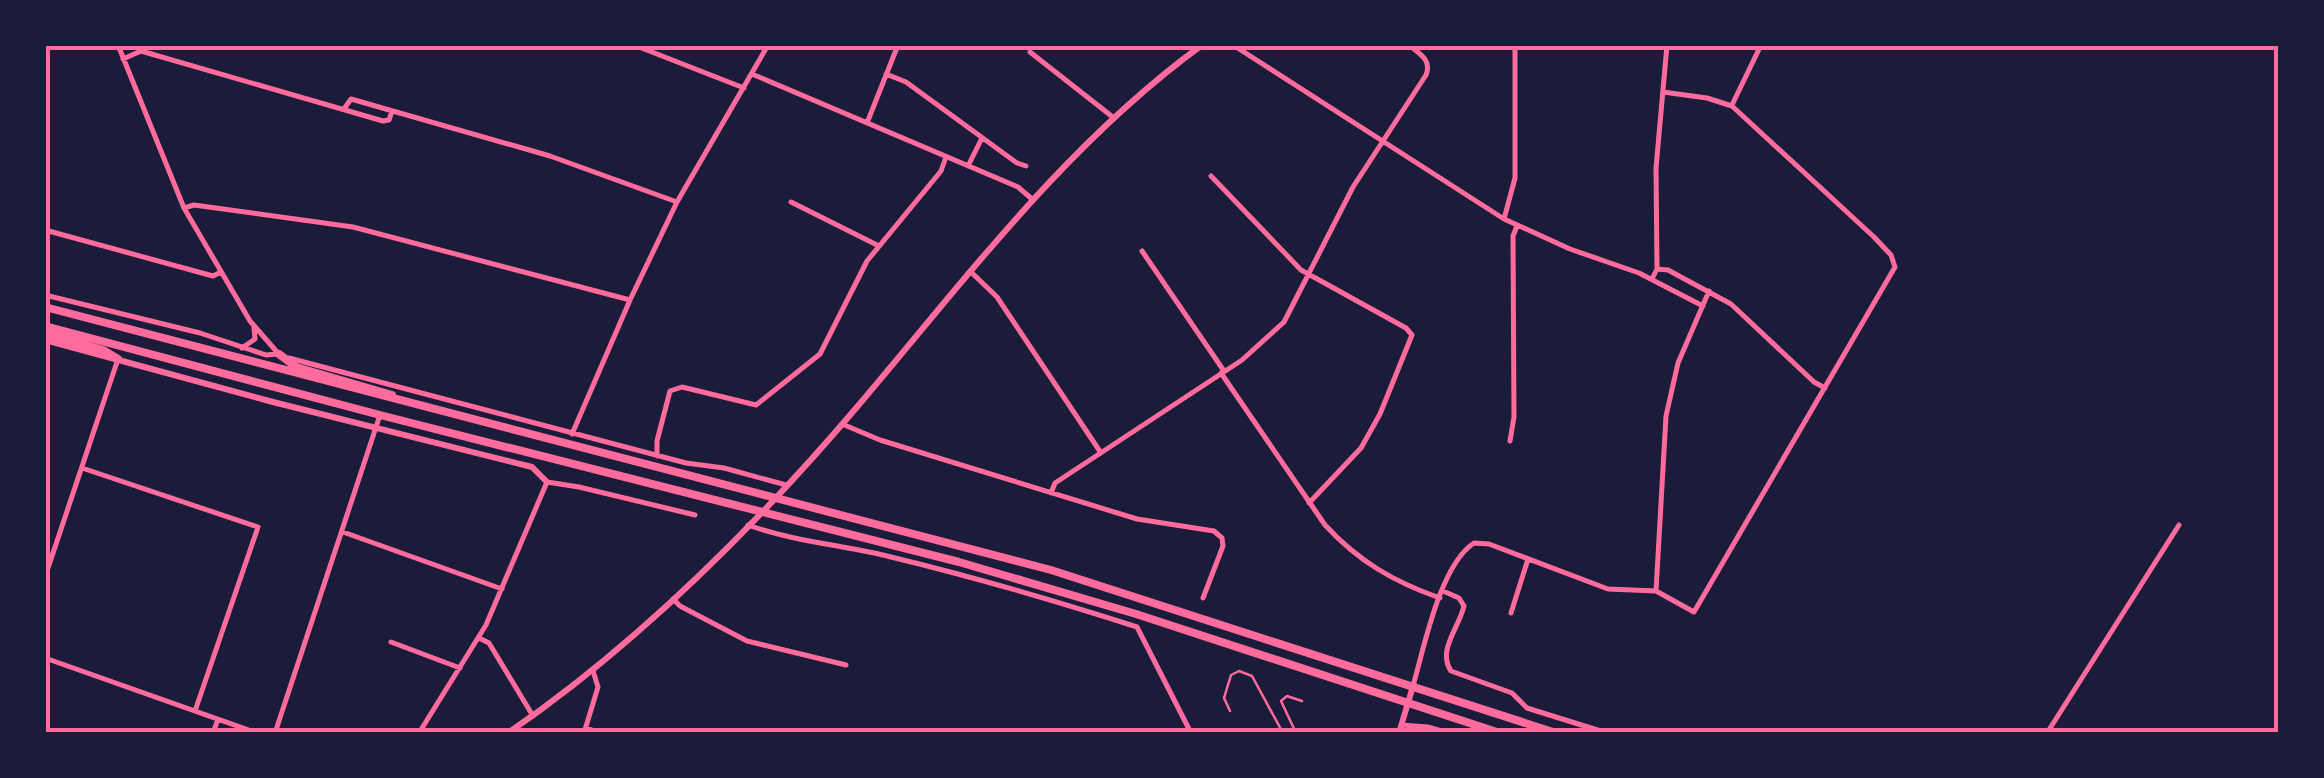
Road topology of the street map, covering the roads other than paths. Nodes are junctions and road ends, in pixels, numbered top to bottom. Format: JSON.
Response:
{"nodes":[{"id":1,"x":118,"y":45,"type":"edge"},
{"id":2,"x":634,"y":45,"type":"edge"},
{"id":3,"x":768,"y":45,"type":"edge"},
{"id":4,"x":898,"y":45,"type":"edge"},
{"id":5,"x":1202,"y":45,"type":"edge"},
{"id":6,"x":1233,"y":45,"type":"edge"},
{"id":7,"x":1409,"y":45,"type":"edge"},
{"id":8,"x":1515,"y":45,"type":"edge"},
{"id":9,"x":1667,"y":45,"type":"edge"},
{"id":10,"x":1761,"y":45,"type":"edge"},
{"id":11,"x":142,"y":48,"type":"edge"},
{"id":12,"x":1030,"y":52,"type":"dead end"},
{"id":13,"x":123,"y":59,"type":"junction"},
{"id":14,"x":752,"y":74,"type":"junction"},
{"id":15,"x":886,"y":74,"type":"junction"},
{"id":16,"x":744,"y":88,"type":"junction"},
{"id":17,"x":1663,"y":92,"type":"junction"},
{"id":18,"x":1732,"y":106,"type":"junction"},
{"id":19,"x":344,"y":110,"type":"junction"},
{"id":20,"x":392,"y":110,"type":"junction"},
{"id":21,"x":1114,"y":118,"type":"junction"},
{"id":22,"x":867,"y":123,"type":"junction"},
{"id":23,"x":982,"y":138,"type":"junction"},
{"id":24,"x":1381,"y":141,"type":"junction"},
{"id":25,"x":946,"y":156,"type":"junction"},
{"id":26,"x":968,"y":166,"type":"junction"},
{"id":27,"x":1026,"y":166,"type":"dead end"},
{"id":28,"x":1210,"y":176,"type":"dead end"},
{"id":29,"x":1032,"y":200,"type":"junction"},
{"id":30,"x":677,"y":202,"type":"junction"},
{"id":31,"x":790,"y":202,"type":"dead end"},
{"id":32,"x":184,"y":208,"type":"junction"},
{"id":33,"x":1504,"y":219,"type":"junction"},
{"id":34,"x":1516,"y":226,"type":"junction"},
{"id":35,"x":45,"y":230,"type":"edge"},
{"id":36,"x":879,"y":246,"type":"junction"},
{"id":37,"x":1142,"y":250,"type":"dead end"},
{"id":38,"x":1657,"y":269,"type":"junction"},
{"id":39,"x":222,"y":272,"type":"junction"},
{"id":40,"x":971,"y":272,"type":"junction"},
{"id":41,"x":1309,"y":275,"type":"junction"},
{"id":42,"x":1652,"y":279,"type":"junction"},
{"id":43,"x":1710,"y":290,"type":"junction"},
{"id":44,"x":45,"y":294,"type":"edge"},
{"id":45,"x":630,"y":300,"type":"junction"},
{"id":46,"x":1703,"y":306,"type":"junction"},
{"id":47,"x":45,"y":307,"type":"edge"},
{"id":48,"x":250,"y":321,"type":"junction"},
{"id":49,"x":45,"y":333,"type":"edge"},
{"id":50,"x":242,"y":348,"type":"junction"},
{"id":51,"x":280,"y":354,"type":"junction"},
{"id":52,"x":118,"y":359,"type":"junction"},
{"id":53,"x":1223,"y":372,"type":"junction"},
{"id":54,"x":1825,"y":388,"type":"junction"},
{"id":55,"x":419,"y":407,"type":"junction"},
{"id":56,"x":380,"y":415,"type":"junction"},
{"id":57,"x":842,"y":424,"type":"junction"},
{"id":58,"x":376,"y":426,"type":"junction"},
{"id":59,"x":572,"y":434,"type":"junction"},
{"id":60,"x":1510,"y":441,"type":"dead end"},
{"id":61,"x":1101,"y":453,"type":"junction"},
{"id":62,"x":657,"y":456,"type":"junction"},
{"id":63,"x":82,"y":468,"type":"junction"},
{"id":64,"x":546,"y":482,"type":"junction"},
{"id":65,"x":786,"y":485,"type":"junction"},
{"id":66,"x":1051,"y":493,"type":"junction"},
{"id":67,"x":771,"y":501,"type":"junction"},
{"id":68,"x":1309,"y":503,"type":"junction"},
{"id":69,"x":760,"y":512,"type":"junction"},
{"id":70,"x":695,"y":515,"type":"dead end"},
{"id":71,"x":748,"y":525,"type":"junction"},
{"id":72,"x":2178,"y":525,"type":"dead end"},
{"id":73,"x":343,"y":532,"type":"junction"},
{"id":74,"x":853,"y":536,"type":"junction"},
{"id":75,"x":868,"y":553,"type":"junction"},
{"id":76,"x":1528,"y":558,"type":"junction"},
{"id":77,"x":45,"y":577,"type":"edge"},
{"id":78,"x":502,"y":589,"type":"junction"},
{"id":79,"x":1656,"y":592,"type":"junction"},
{"id":80,"x":1441,"y":594,"type":"junction"},
{"id":81,"x":1203,"y":598,"type":"dead end"},
{"id":82,"x":673,"y":599,"type":"junction"},
{"id":83,"x":1511,"y":613,"type":"dead end"},
{"id":84,"x":478,"y":638,"type":"junction"},
{"id":85,"x":391,"y":642,"type":"dead end"},
{"id":86,"x":45,"y":658,"type":"edge"},
{"id":87,"x":846,"y":665,"type":"dead end"},
{"id":88,"x":460,"y":668,"type":"junction"},
{"id":89,"x":592,"y":672,"type":"junction"},
{"id":90,"x":1412,"y":686,"type":"junction"},
{"id":91,"x":1302,"y":701,"type":"dead end"},
{"id":92,"x":1408,"y":702,"type":"junction"},
{"id":93,"x":195,"y":711,"type":"junction"},
{"id":94,"x":1230,"y":711,"type":"dead end"},
{"id":95,"x":533,"y":716,"type":"junction"},
{"id":96,"x":218,"y":719,"type":"junction"},
{"id":97,"x":1400,"y":729,"type":"edge"},
{"id":98,"x":585,"y":730,"type":"edge"},
{"id":99,"x":213,"y":733,"type":"edge"},
{"id":100,"x":257,"y":733,"type":"edge"},
{"id":101,"x":275,"y":733,"type":"edge"},
{"id":102,"x":420,"y":733,"type":"edge"},
{"id":103,"x":508,"y":733,"type":"edge"},
{"id":104,"x":601,"y":733,"type":"edge"},
{"id":105,"x":1190,"y":733,"type":"edge"},
{"id":106,"x":1283,"y":733,"type":"edge"},
{"id":107,"x":1296,"y":733,"type":"edge"},
{"id":108,"x":1448,"y":733,"type":"edge"},
{"id":109,"x":1500,"y":733,"type":"edge"},
{"id":110,"x":1556,"y":733,"type":"edge"},
{"id":111,"x":1607,"y":733,"type":"edge"},
{"id":112,"x":2047,"y":733,"type":"edge"}],
"edges":[{"from":1,"to":13,"type":"street"},
{"from":2,"to":16,"type":"street"},
{"from":3,"to":14,"type":"street"},
{"from":4,"to":15,"type":"street"},
{"from":5,"to":21,"type":"street"},
{"from":6,"to":24,"type":"street"},
{"from":7,"to":24,"type":"street"},
{"from":8,"to":33,"type":"street"},
{"from":9,"to":17,"type":"street"},
{"from":10,"to":18,"type":"street"},
{"from":11,"to":13,"type":"street"},
{"from":11,"to":19,"type":"street"},
{"from":12,"to":21,"type":"street"},
{"from":13,"to":32,"type":"street"},
{"from":14,"to":16,"type":"street"},
{"from":14,"to":22,"type":"street"},
{"from":15,"to":22,"type":"street"},
{"from":15,"to":23,"type":"street"},
{"from":16,"to":30,"type":"street"},
{"from":17,"to":18,"type":"street"},
{"from":17,"to":38,"type":"street"},
{"from":18,"to":54,"type":"street"},
{"from":19,"to":20,"type":"street"},
{"from":19,"to":20,"type":"street"},
{"from":20,"to":30,"type":"street"},
{"from":21,"to":29,"type":"street"},
{"from":22,"to":25,"type":"street"},
{"from":23,"to":26,"type":"street"},
{"from":23,"to":27,"type":"street"},
{"from":24,"to":33,"type":"street"},
{"from":24,"to":41,"type":"street"},
{"from":25,"to":26,"type":"street"},
{"from":25,"to":36,"type":"street"},
{"from":26,"to":29,"type":"street"},
{"from":28,"to":41,"type":"street"},
{"from":29,"to":40,"type":"street"},
{"from":30,"to":45,"type":"street"},
{"from":31,"to":36,"type":"street"},
{"from":32,"to":39,"type":"street"},
{"from":32,"to":45,"type":"street"},
{"from":33,"to":34,"type":"street"},
{"from":34,"to":42,"type":"street"},
{"from":34,"to":60,"type":"street"},
{"from":35,"to":39,"type":"street"},
{"from":36,"to":62,"type":"street"},
{"from":37,"to":53,"type":"street"},
{"from":38,"to":42,"type":"street"},
{"from":38,"to":43,"type":"street"},
{"from":39,"to":48,"type":"street"},
{"from":40,"to":57,"type":"street"},
{"from":40,"to":61,"type":"street"},
{"from":41,"to":53,"type":"street"},
{"from":41,"to":68,"type":"street"},
{"from":42,"to":46,"type":"street"},
{"from":43,"to":46,"type":"street"},
{"from":43,"to":54,"type":"street"},
{"from":44,"to":50,"type":"street"},
{"from":45,"to":59,"type":"street"},
{"from":46,"to":79,"type":"street"},
{"from":47,"to":55,"type":"main road"},
{"from":48,"to":50,"type":"street"},
{"from":48,"to":51,"type":"street"},
{"from":49,"to":52,"type":"main road"},
{"from":49,"to":56,"type":"main road"},
{"from":50,"to":51,"type":"street"},
{"from":51,"to":55,"type":"main road"},
{"from":51,"to":59,"type":"street"},
{"from":52,"to":58,"type":"street"},
{"from":52,"to":63,"type":"street"},
{"from":53,"to":61,"type":"street"},
{"from":53,"to":68,"type":"street"},
{"from":54,"to":79,"type":"street"},
{"from":55,"to":67,"type":"main road"},
{"from":56,"to":58,"type":"street"},
{"from":56,"to":69,"type":"main road"},
{"from":57,"to":65,"type":"street"},
{"from":57,"to":66,"type":"street"},
{"from":58,"to":64,"type":"street"},
{"from":58,"to":73,"type":"street"},
{"from":59,"to":62,"type":"street"},
{"from":61,"to":66,"type":"street"},
{"from":62,"to":65,"type":"street"},
{"from":63,"to":77,"type":"street"},
{"from":63,"to":93,"type":"street"},
{"from":64,"to":70,"type":"street"},
{"from":64,"to":78,"type":"street"},
{"from":65,"to":67,"type":"street"},
{"from":66,"to":81,"type":"street"},
{"from":67,"to":69,"type":"street"},
{"from":67,"to":90,"type":"main road"},
{"from":68,"to":80,"type":"street"},
{"from":69,"to":71,"type":"street"},
{"from":69,"to":74,"type":"main road"},
{"from":71,"to":75,"type":"street"},
{"from":71,"to":82,"type":"street"},
{"from":72,"to":112,"type":"street"},
{"from":73,"to":78,"type":"street"},
{"from":73,"to":101,"type":"street"},
{"from":74,"to":75,"type":"street"},
{"from":74,"to":92,"type":"main road"},
{"from":75,"to":105,"type":"street"},
{"from":76,"to":79,"type":"street"},
{"from":76,"to":80,"type":"street"},
{"from":76,"to":83,"type":"street"},
{"from":78,"to":84,"type":"street"},
{"from":80,"to":90,"type":"street"},
{"from":80,"to":111,"type":"street"},
{"from":82,"to":87,"type":"street"},
{"from":82,"to":89,"type":"street"},
{"from":84,"to":88,"type":"street"},
{"from":84,"to":95,"type":"street"},
{"from":85,"to":88,"type":"street"},
{"from":86,"to":93,"type":"street"},
{"from":88,"to":102,"type":"street"},
{"from":89,"to":95,"type":"street"},
{"from":89,"to":98,"type":"street"},
{"from":90,"to":92,"type":"street"},
{"from":90,"to":110,"type":"main road"},
{"from":91,"to":107,"type":"lane"},
{"from":92,"to":97,"type":"street"},
{"from":92,"to":109,"type":"main road"},
{"from":93,"to":96,"type":"street"},
{"from":94,"to":106,"type":"lane"},
{"from":95,"to":103,"type":"street"},
{"from":96,"to":99,"type":"street"},
{"from":96,"to":100,"type":"street"},
{"from":97,"to":108,"type":"street"},
{"from":98,"to":104,"type":"street"}]}
